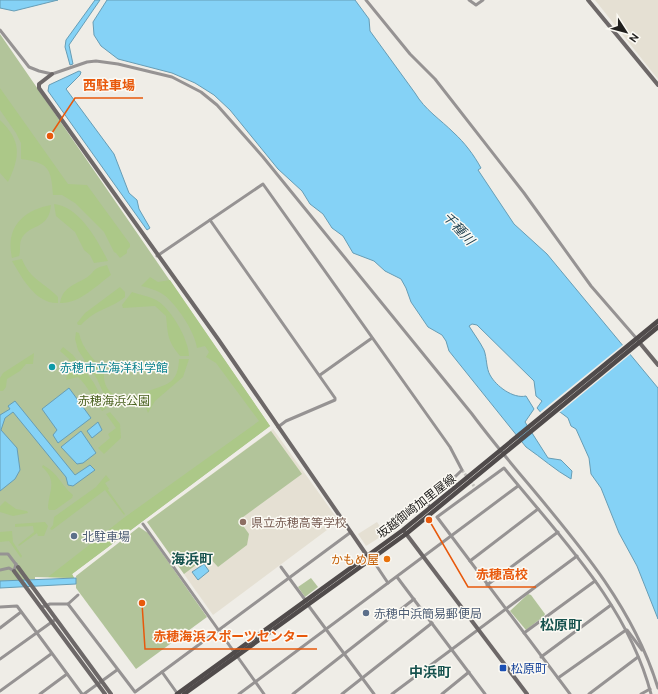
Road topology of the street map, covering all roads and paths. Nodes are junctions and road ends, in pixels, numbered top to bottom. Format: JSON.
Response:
{"nodes":[{"id":1,"x":366,"y":0,"type":"edge"},
{"id":2,"x":469,"y":0,"type":"edge"},
{"id":3,"x":483,"y":0,"type":"edge"},
{"id":4,"x":588,"y":0,"type":"edge"},
{"id":5,"x":0,"y":30,"type":"edge"},
{"id":6,"x":52,"y":74,"type":"junction"},
{"id":7,"x":658,"y":85,"type":"edge"},
{"id":8,"x":210,"y":220,"type":"junction"},
{"id":9,"x":157,"y":256,"type":"junction"},
{"id":10,"x":658,"y":321,"type":"edge"},
{"id":11,"x":658,"y":327,"type":"edge"},
{"id":12,"x":372,"y":338,"type":"junction"},
{"id":13,"x":636,"y":342,"type":"junction"},
{"id":14,"x":658,"y":365,"type":"edge"},
{"id":15,"x":320,"y":375,"type":"junction"},
{"id":16,"x":277,"y":427,"type":"junction"},
{"id":17,"x":502,"y":452,"type":"junction"},
{"id":18,"x":518,"y":486,"type":"junction"},
{"id":19,"x":538,"y":509,"type":"junction"},
{"id":20,"x":432,"y":510,"type":"junction"},
{"id":21,"x":437,"y":517,"type":"junction"},
{"id":22,"x":143,"y":524,"type":"dead end"},
{"id":23,"x":351,"y":532,"type":"junction"},
{"id":24,"x":405,"y":532,"type":"junction"},
{"id":25,"x":558,"y":532,"type":"junction"},
{"id":26,"x":450,"y":537,"type":"junction"},
{"id":27,"x":0,"y":554,"type":"edge"},
{"id":28,"x":577,"y":556,"type":"junction"},
{"id":29,"x":424,"y":557,"type":"junction"},
{"id":30,"x":11,"y":558,"type":"junction"},
{"id":31,"x":369,"y":558,"type":"junction"},
{"id":32,"x":470,"y":561,"type":"junction"},
{"id":33,"x":17,"y":566,"type":"junction"},
{"id":34,"x":282,"y":566,"type":"dead end"},
{"id":35,"x":7,"y":569,"type":"junction"},
{"id":36,"x":0,"y":570,"type":"edge"},
{"id":37,"x":14,"y":570,"type":"junction"},
{"id":38,"x":397,"y":577,"type":"junction"},
{"id":39,"x":289,"y":578,"type":"junction"},
{"id":40,"x":595,"y":581,"type":"junction"},
{"id":41,"x":388,"y":583,"type":"junction"},
{"id":42,"x":487,"y":585,"type":"junction"},
{"id":43,"x":78,"y":595,"type":"dead end"},
{"id":44,"x":414,"y":599,"type":"junction"},
{"id":45,"x":307,"y":603,"type":"junction"},
{"id":46,"x":68,"y":604,"type":"junction"},
{"id":47,"x":611,"y":605,"type":"junction"},
{"id":48,"x":44,"y":606,"type":"junction"},
{"id":49,"x":0,"y":607,"type":"edge"},
{"id":50,"x":506,"y":610,"type":"junction"},
{"id":51,"x":22,"y":612,"type":"junction"},
{"id":52,"x":54,"y":620,"type":"junction"},
{"id":53,"x":432,"y":623,"type":"junction"},
{"id":54,"x":0,"y":628,"type":"edge"},
{"id":55,"x":479,"y":629,"type":"junction"},
{"id":56,"x":326,"y":630,"type":"junction"},
{"id":57,"x":626,"y":630,"type":"junction"},
{"id":58,"x":219,"y":631,"type":"junction"},
{"id":59,"x":37,"y":633,"type":"junction"},
{"id":60,"x":524,"y":633,"type":"junction"},
{"id":61,"x":452,"y":650,"type":"junction"},
{"id":62,"x":51,"y":654,"type":"junction"},
{"id":63,"x":235,"y":654,"type":"junction"},
{"id":64,"x":344,"y":655,"type":"junction"},
{"id":65,"x":647,"y":656,"type":"junction"},
{"id":66,"x":541,"y":657,"type":"junction"},
{"id":67,"x":638,"y":657,"type":"junction"},
{"id":68,"x":0,"y":659,"type":"edge"},
{"id":69,"x":117,"y":670,"type":"junction"},
{"id":70,"x":162,"y":672,"type":"junction"},
{"id":71,"x":469,"y":672,"type":"junction"},
{"id":72,"x":67,"y":674,"type":"junction"},
{"id":73,"x":363,"y":678,"type":"junction"},
{"id":74,"x":558,"y":678,"type":"junction"},
{"id":75,"x":255,"y":682,"type":"junction"},
{"id":76,"x":100,"y":683,"type":"junction"},
{"id":77,"x":658,"y":688,"type":"edge"},
{"id":78,"x":650,"y":689,"type":"junction"},
{"id":79,"x":0,"y":691,"type":"edge"},
{"id":80,"x":40,"y":694,"type":"edge"},
{"id":81,"x":83,"y":694,"type":"edge"},
{"id":82,"x":105,"y":694,"type":"edge"},
{"id":83,"x":111,"y":694,"type":"edge"},
{"id":84,"x":177,"y":694,"type":"edge"},
{"id":85,"x":184,"y":694,"type":"edge"},
{"id":86,"x":238,"y":694,"type":"edge"},
{"id":87,"x":264,"y":694,"type":"edge"},
{"id":88,"x":293,"y":694,"type":"edge"},
{"id":89,"x":342,"y":694,"type":"edge"},
{"id":90,"x":374,"y":694,"type":"edge"},
{"id":91,"x":392,"y":694,"type":"edge"},
{"id":92,"x":442,"y":694,"type":"edge"},
{"id":93,"x":485,"y":694,"type":"edge"},
{"id":94,"x":527,"y":694,"type":"edge"},
{"id":95,"x":570,"y":694,"type":"edge"},
{"id":96,"x":589,"y":694,"type":"edge"},
{"id":97,"x":641,"y":694,"type":"edge"},
{"id":98,"x":652,"y":694,"type":"edge"}],
"edges":[{"from":1,"to":13,"type":"street"},
{"from":2,"to":3,"type":"street"},
{"from":4,"to":7,"type":"street"},
{"from":5,"to":6,"type":"street"},
{"from":6,"to":9,"type":"street"},
{"from":6,"to":17,"type":"street"},
{"from":8,"to":9,"type":"street"},
{"from":8,"to":12,"type":"street"},
{"from":8,"to":15,"type":"street"},
{"from":9,"to":16,"type":"street"},
{"from":10,"to":13,"type":"main road","name":"坂越御崎加里屋線"},
{"from":11,"to":13,"type":"main road","name":"坂越御崎加里屋線"},
{"from":12,"to":15,"type":"street"},
{"from":12,"to":20,"type":"street"},
{"from":13,"to":14,"type":"street"},
{"from":13,"to":17,"type":"main road","name":"坂越御崎加里屋線"},
{"from":15,"to":16,"type":"street"},
{"from":16,"to":23,"type":"street"},
{"from":17,"to":20,"type":"main road","name":"坂越御崎加里屋線"},
{"from":17,"to":65,"type":"street"},
{"from":18,"to":19,"type":"street"},
{"from":18,"to":21,"type":"street"},
{"from":18,"to":26,"type":"street"},
{"from":19,"to":25,"type":"street"},
{"from":19,"to":32,"type":"street"},
{"from":20,"to":21,"type":"street"},
{"from":20,"to":24,"type":"main road","name":"坂越御崎加里屋線"},
{"from":21,"to":26,"type":"street"},
{"from":22,"to":58,"type":"street"},
{"from":23,"to":31,"type":"street"},
{"from":23,"to":39,"type":"street"},
{"from":24,"to":29,"type":"street"},
{"from":24,"to":31,"type":"main road","name":"坂越御崎加里屋線"},
{"from":25,"to":28,"type":"street"},
{"from":25,"to":42,"type":"street"},
{"from":26,"to":29,"type":"street"},
{"from":26,"to":32,"type":"street"},
{"from":27,"to":30,"type":"street"},
{"from":28,"to":40,"type":"street"},
{"from":28,"to":50,"type":"street"},
{"from":29,"to":38,"type":"street"},
{"from":29,"to":55,"type":"street"},
{"from":30,"to":33,"type":"street"},
{"from":30,"to":35,"type":"street"},
{"from":31,"to":41,"type":"street"},
{"from":31,"to":45,"type":"main road","name":"坂越御崎加里屋線"},
{"from":32,"to":42,"type":"street"},
{"from":33,"to":37,"type":"street"},
{"from":33,"to":48,"type":"street"},
{"from":34,"to":39,"type":"street"},
{"from":35,"to":36,"type":"street"},
{"from":35,"to":37,"type":"street"},
{"from":37,"to":48,"type":"street"},
{"from":38,"to":41,"type":"street"},
{"from":38,"to":44,"type":"street"},
{"from":39,"to":45,"type":"street"},
{"from":39,"to":58,"type":"street"},
{"from":40,"to":47,"type":"street"},
{"from":40,"to":60,"type":"street"},
{"from":41,"to":56,"type":"street"},
{"from":42,"to":50,"type":"street"},
{"from":43,"to":46,"type":"street"},
{"from":44,"to":53,"type":"street"},
{"from":44,"to":64,"type":"street"},
{"from":45,"to":56,"type":"street"},
{"from":45,"to":63,"type":"main road","name":"坂越御崎加里屋線"},
{"from":46,"to":48,"type":"street"},
{"from":46,"to":69,"type":"street"},
{"from":47,"to":57,"type":"street"},
{"from":47,"to":66,"type":"street"},
{"from":48,"to":52,"type":"street"},
{"from":49,"to":51,"type":"street"},
{"from":50,"to":55,"type":"street"},
{"from":50,"to":60,"type":"street"},
{"from":51,"to":54,"type":"street"},
{"from":51,"to":59,"type":"street"},
{"from":52,"to":59,"type":"street"},
{"from":52,"to":76,"type":"street"},
{"from":53,"to":61,"type":"street"},
{"from":53,"to":73,"type":"street"},
{"from":55,"to":61,"type":"street"},
{"from":55,"to":94,"type":"street"},
{"from":56,"to":64,"type":"street"},
{"from":56,"to":75,"type":"street"},
{"from":57,"to":65,"type":"street"},
{"from":57,"to":67,"type":"street"},
{"from":57,"to":74,"type":"street"},
{"from":58,"to":63,"type":"street"},
{"from":58,"to":70,"type":"street"},
{"from":59,"to":62,"type":"street"},
{"from":59,"to":68,"type":"street"},
{"from":60,"to":66,"type":"street"},
{"from":61,"to":71,"type":"street"},
{"from":61,"to":91,"type":"street"},
{"from":62,"to":72,"type":"street"},
{"from":62,"to":79,"type":"street"},
{"from":63,"to":75,"type":"street"},
{"from":63,"to":84,"type":"main road","name":"坂越御崎加里屋線"},
{"from":63,"to":85,"type":"main road","name":"坂越御崎加里屋線"},
{"from":64,"to":73,"type":"street"},
{"from":64,"to":88,"type":"street"},
{"from":65,"to":77,"type":"street"},
{"from":66,"to":74,"type":"street"},
{"from":67,"to":78,"type":"street"},
{"from":67,"to":96,"type":"street"},
{"from":69,"to":70,"type":"street"},
{"from":69,"to":76,"type":"street"},
{"from":70,"to":84,"type":"street"},
{"from":71,"to":92,"type":"street"},
{"from":71,"to":93,"type":"street"},
{"from":72,"to":80,"type":"street"},
{"from":72,"to":81,"type":"street"},
{"from":73,"to":89,"type":"street"},
{"from":73,"to":90,"type":"street"},
{"from":74,"to":95,"type":"street"},
{"from":75,"to":86,"type":"street"},
{"from":75,"to":87,"type":"street"},
{"from":76,"to":81,"type":"street"},
{"from":76,"to":82,"type":"street"},
{"from":76,"to":83,"type":"street"},
{"from":78,"to":97,"type":"street"},
{"from":78,"to":98,"type":"street"}]}
